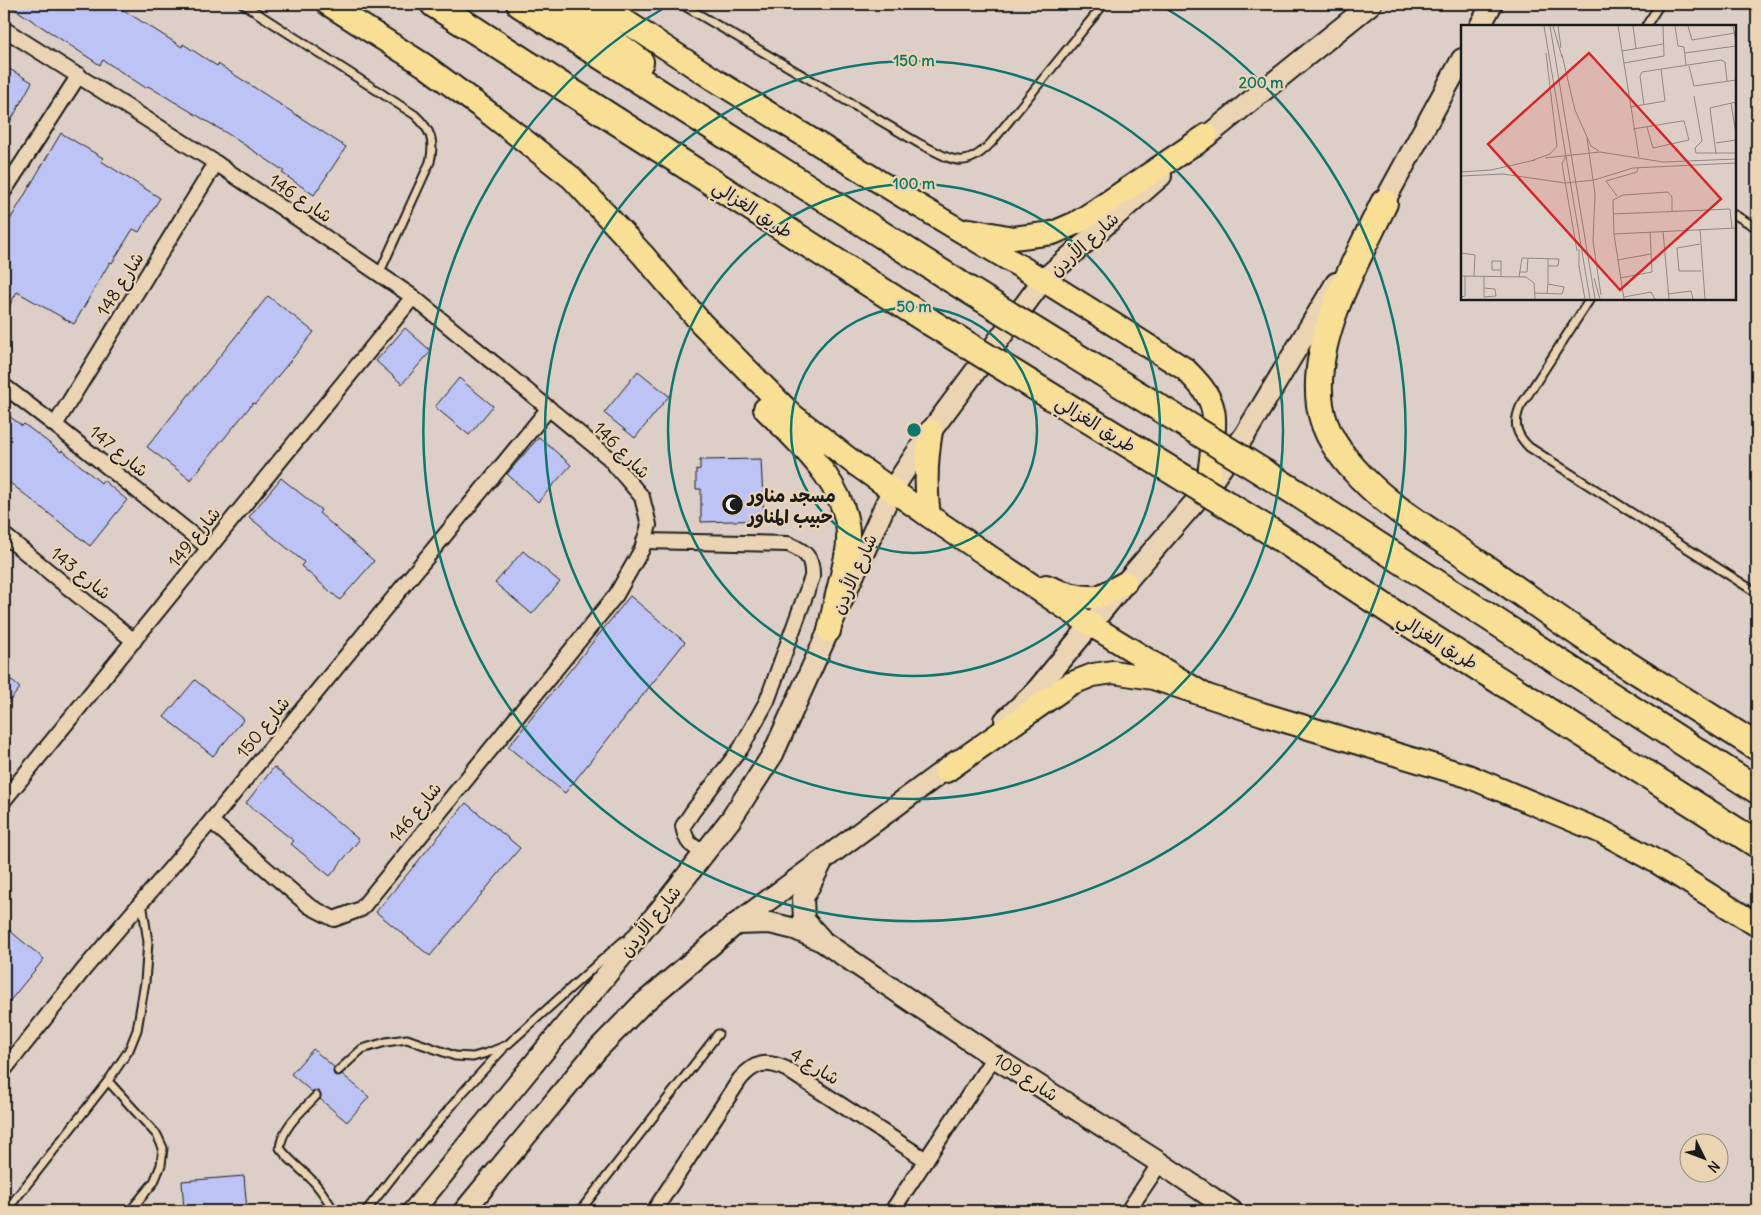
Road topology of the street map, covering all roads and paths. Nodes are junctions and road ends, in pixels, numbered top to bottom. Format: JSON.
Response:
{"nodes":[{"id":1,"x":243,"y":4,"type":"edge"},
{"id":2,"x":328,"y":4,"type":"edge"},
{"id":3,"x":434,"y":4,"type":"edge"},
{"id":4,"x":520,"y":4,"type":"edge"},
{"id":5,"x":562,"y":4,"type":"edge"},
{"id":6,"x":599,"y":4,"type":"edge"},
{"id":7,"x":681,"y":4,"type":"edge"},
{"id":8,"x":1104,"y":4,"type":"edge"},
{"id":9,"x":1371,"y":4,"type":"edge"},
{"id":10,"x":1492,"y":4,"type":"edge"},
{"id":11,"x":1660,"y":4,"type":"edge"},
{"id":12,"x":1754,"y":4,"type":"edge"},
{"id":13,"x":1757,"y":6,"type":"edge"},
{"id":14,"x":1481,"y":25,"type":"edge"},
{"id":15,"x":1647,"y":25,"type":"edge"},
{"id":16,"x":4,"y":29,"type":"edge"},
{"id":17,"x":1461,"y":61,"type":"edge"},
{"id":18,"x":79,"y":75,"type":"junction"},
{"id":19,"x":1207,"y":135,"type":"junction"},
{"id":20,"x":216,"y":163,"type":"junction"},
{"id":21,"x":4,"y":191,"type":"edge"},
{"id":22,"x":815,"y":193,"type":"junction"},
{"id":23,"x":1384,"y":203,"type":"junction"},
{"id":24,"x":933,"y":213,"type":"junction"},
{"id":25,"x":1736,"y":216,"type":"edge"},
{"id":26,"x":1757,"y":228,"type":"edge"},
{"id":27,"x":379,"y":274,"type":"junction"},
{"id":28,"x":1043,"y":280,"type":"junction"},
{"id":29,"x":413,"y":297,"type":"junction"},
{"id":30,"x":1589,"y":300,"type":"edge"},
{"id":31,"x":702,"y":324,"type":"junction"},
{"id":32,"x":4,"y":386,"type":"edge"},
{"id":33,"x":549,"y":408,"type":"junction"},
{"id":34,"x":55,"y":424,"type":"junction"},
{"id":35,"x":931,"y":431,"type":"junction"},
{"id":36,"x":1208,"y":487,"type":"junction"},
{"id":37,"x":892,"y":490,"type":"junction"},
{"id":38,"x":928,"y":516,"type":"junction"},
{"id":39,"x":4,"y":535,"type":"edge"},
{"id":40,"x":644,"y":541,"type":"junction"},
{"id":41,"x":209,"y":548,"type":"junction"},
{"id":42,"x":1008,"y":570,"type":"junction"},
{"id":43,"x":1125,"y":584,"type":"junction"},
{"id":44,"x":1757,"y":593,"type":"edge"},
{"id":45,"x":1091,"y":625,"type":"junction"},
{"id":46,"x":829,"y":631,"type":"junction"},
{"id":47,"x":134,"y":641,"type":"junction"},
{"id":48,"x":1205,"y":695,"type":"junction"},
{"id":49,"x":1757,"y":747,"type":"edge"},
{"id":50,"x":946,"y":771,"type":"junction"},
{"id":51,"x":1757,"y":790,"type":"edge"},
{"id":52,"x":4,"y":800,"type":"edge"},
{"id":53,"x":210,"y":821,"type":"junction"},
{"id":54,"x":1757,"y":844,"type":"edge"},
{"id":55,"x":705,"y":853,"type":"junction"},
{"id":56,"x":824,"y":858,"type":"junction"},
{"id":57,"x":142,"y":902,"type":"junction"},
{"id":58,"x":662,"y":906,"type":"junction"},
{"id":59,"x":736,"y":924,"type":"junction"},
{"id":60,"x":1757,"y":925,"type":"edge"},
{"id":61,"x":822,"y":941,"type":"junction"},
{"id":62,"x":718,"y":1034,"type":"dead end"},
{"id":63,"x":507,"y":1045,"type":"junction"},
{"id":64,"x":994,"y":1057,"type":"junction"},
{"id":65,"x":4,"y":1070,"type":"edge"},
{"id":66,"x":338,"y":1071,"type":"dead end"},
{"id":67,"x":108,"y":1081,"type":"junction"},
{"id":68,"x":316,"y":1096,"type":"dead end"},
{"id":69,"x":926,"y":1160,"type":"junction"},
{"id":70,"x":1160,"y":1163,"type":"junction"},
{"id":71,"x":6,"y":1211,"type":"edge"},
{"id":72,"x":130,"y":1211,"type":"edge"},
{"id":73,"x":334,"y":1211,"type":"edge"},
{"id":74,"x":366,"y":1211,"type":"edge"},
{"id":75,"x":413,"y":1211,"type":"edge"},
{"id":76,"x":464,"y":1211,"type":"edge"},
{"id":77,"x":580,"y":1211,"type":"edge"},
{"id":78,"x":654,"y":1211,"type":"edge"},
{"id":79,"x":892,"y":1211,"type":"edge"},
{"id":80,"x":1128,"y":1211,"type":"edge"},
{"id":81,"x":1232,"y":1211,"type":"edge"}],
"edges":[{"from":1,"to":27,"type":"lane"},
{"from":2,"to":31,"type":"main road"},
{"from":3,"to":54,"type":"highway","name":"طريق الغزالي","bridge":true},
{"from":4,"to":22,"type":"highway"},
{"from":5,"to":22,"type":"highway"},
{"from":6,"to":24,"type":"main road"},
{"from":7,"to":8,"type":"lane"},
{"from":9,"to":19,"type":"main road","name":"شارع الأردن"},
{"from":10,"to":14,"type":"main road"},
{"from":11,"to":15,"type":"lane"},
{"from":12,"to":13,"type":"lane"},
{"from":16,"to":18,"type":"street","name":"شارع 146"},
{"from":17,"to":23,"type":"main road"},
{"from":18,"to":20,"type":"street","name":"شارع 146"},
{"from":18,"to":21,"type":"street"},
{"from":19,"to":24,"type":"main road"},
{"from":19,"to":28,"type":"main road","name":"شارع الأردن"},
{"from":20,"to":27,"type":"street","name":"شارع 146"},
{"from":20,"to":34,"type":"street","name":"شارع 148"},
{"from":22,"to":51,"type":"highway","bridge":true},
{"from":23,"to":36,"type":"main road"},
{"from":23,"to":49,"type":"highway"},
{"from":24,"to":28,"type":"main road"},
{"from":25,"to":26,"type":"lane"},
{"from":27,"to":29,"type":"street","name":"شارع 146"},
{"from":28,"to":35,"type":"main road","name":"شارع الأردن"},
{"from":28,"to":36,"type":"main road"},
{"from":29,"to":33,"type":"street","name":"شارع 146"},
{"from":29,"to":41,"type":"street","name":"شارع 149"},
{"from":30,"to":44,"type":"lane"},
{"from":31,"to":37,"type":"main road"},
{"from":31,"to":46,"type":"main road"},
{"from":32,"to":34,"type":"street","name":"شارع 147"},
{"from":33,"to":40,"type":"street","name":"شارع 146"},
{"from":33,"to":53,"type":"street","name":"شارع 150"},
{"from":34,"to":41,"type":"street","name":"شارع 147"},
{"from":35,"to":37,"type":"main road","name":"شارع الأردن"},
{"from":35,"to":38,"type":"main road"},
{"from":36,"to":43,"type":"main road"},
{"from":37,"to":38,"type":"main road"},
{"from":37,"to":46,"type":"main road","name":"شارع الأردن"},
{"from":38,"to":42,"type":"main road"},
{"from":39,"to":47,"type":"street","name":"شارع 143"},
{"from":40,"to":53,"type":"street","name":"شارع 146"},
{"from":40,"to":55,"type":"street"},
{"from":41,"to":47,"type":"street","name":"شارع 149"},
{"from":42,"to":43,"type":"main road"},
{"from":42,"to":45,"type":"main road"},
{"from":43,"to":45,"type":"main road"},
{"from":45,"to":48,"type":"main road"},
{"from":45,"to":50,"type":"main road"},
{"from":46,"to":55,"type":"main road","name":"شارع الأردن"},
{"from":47,"to":52,"type":"street","name":"شارع 149"},
{"from":48,"to":50,"type":"main road"},
{"from":48,"to":60,"type":"main road"},
{"from":50,"to":56,"type":"main road"},
{"from":53,"to":57,"type":"street","name":"شارع 150"},
{"from":55,"to":58,"type":"main road","name":"شارع الأردن"},
{"from":56,"to":59,"type":"main road"},
{"from":56,"to":61,"type":"main road","name":"شارع 109"},
{"from":57,"to":65,"type":"street","name":"شارع 150"},
{"from":57,"to":67,"type":"lane"},
{"from":58,"to":63,"type":"lane"},
{"from":58,"to":75,"type":"main road","name":"شارع الأردن"},
{"from":59,"to":61,"type":"main road","name":"شارع 109"},
{"from":59,"to":76,"type":"main road"},
{"from":61,"to":64,"type":"main road","name":"شارع 109"},
{"from":62,"to":77,"type":"lane"},
{"from":63,"to":66,"type":"lane"},
{"from":63,"to":74,"type":"lane"},
{"from":64,"to":69,"type":"street"},
{"from":64,"to":70,"type":"main road","name":"شارع 109"},
{"from":67,"to":71,"type":"lane"},
{"from":67,"to":72,"type":"lane"},
{"from":68,"to":73,"type":"lane"},
{"from":69,"to":78,"type":"street","name":"شارع 4"},
{"from":69,"to":79,"type":"street"},
{"from":70,"to":80,"type":"street"},
{"from":70,"to":81,"type":"main road","name":"شارع 109"}]}
